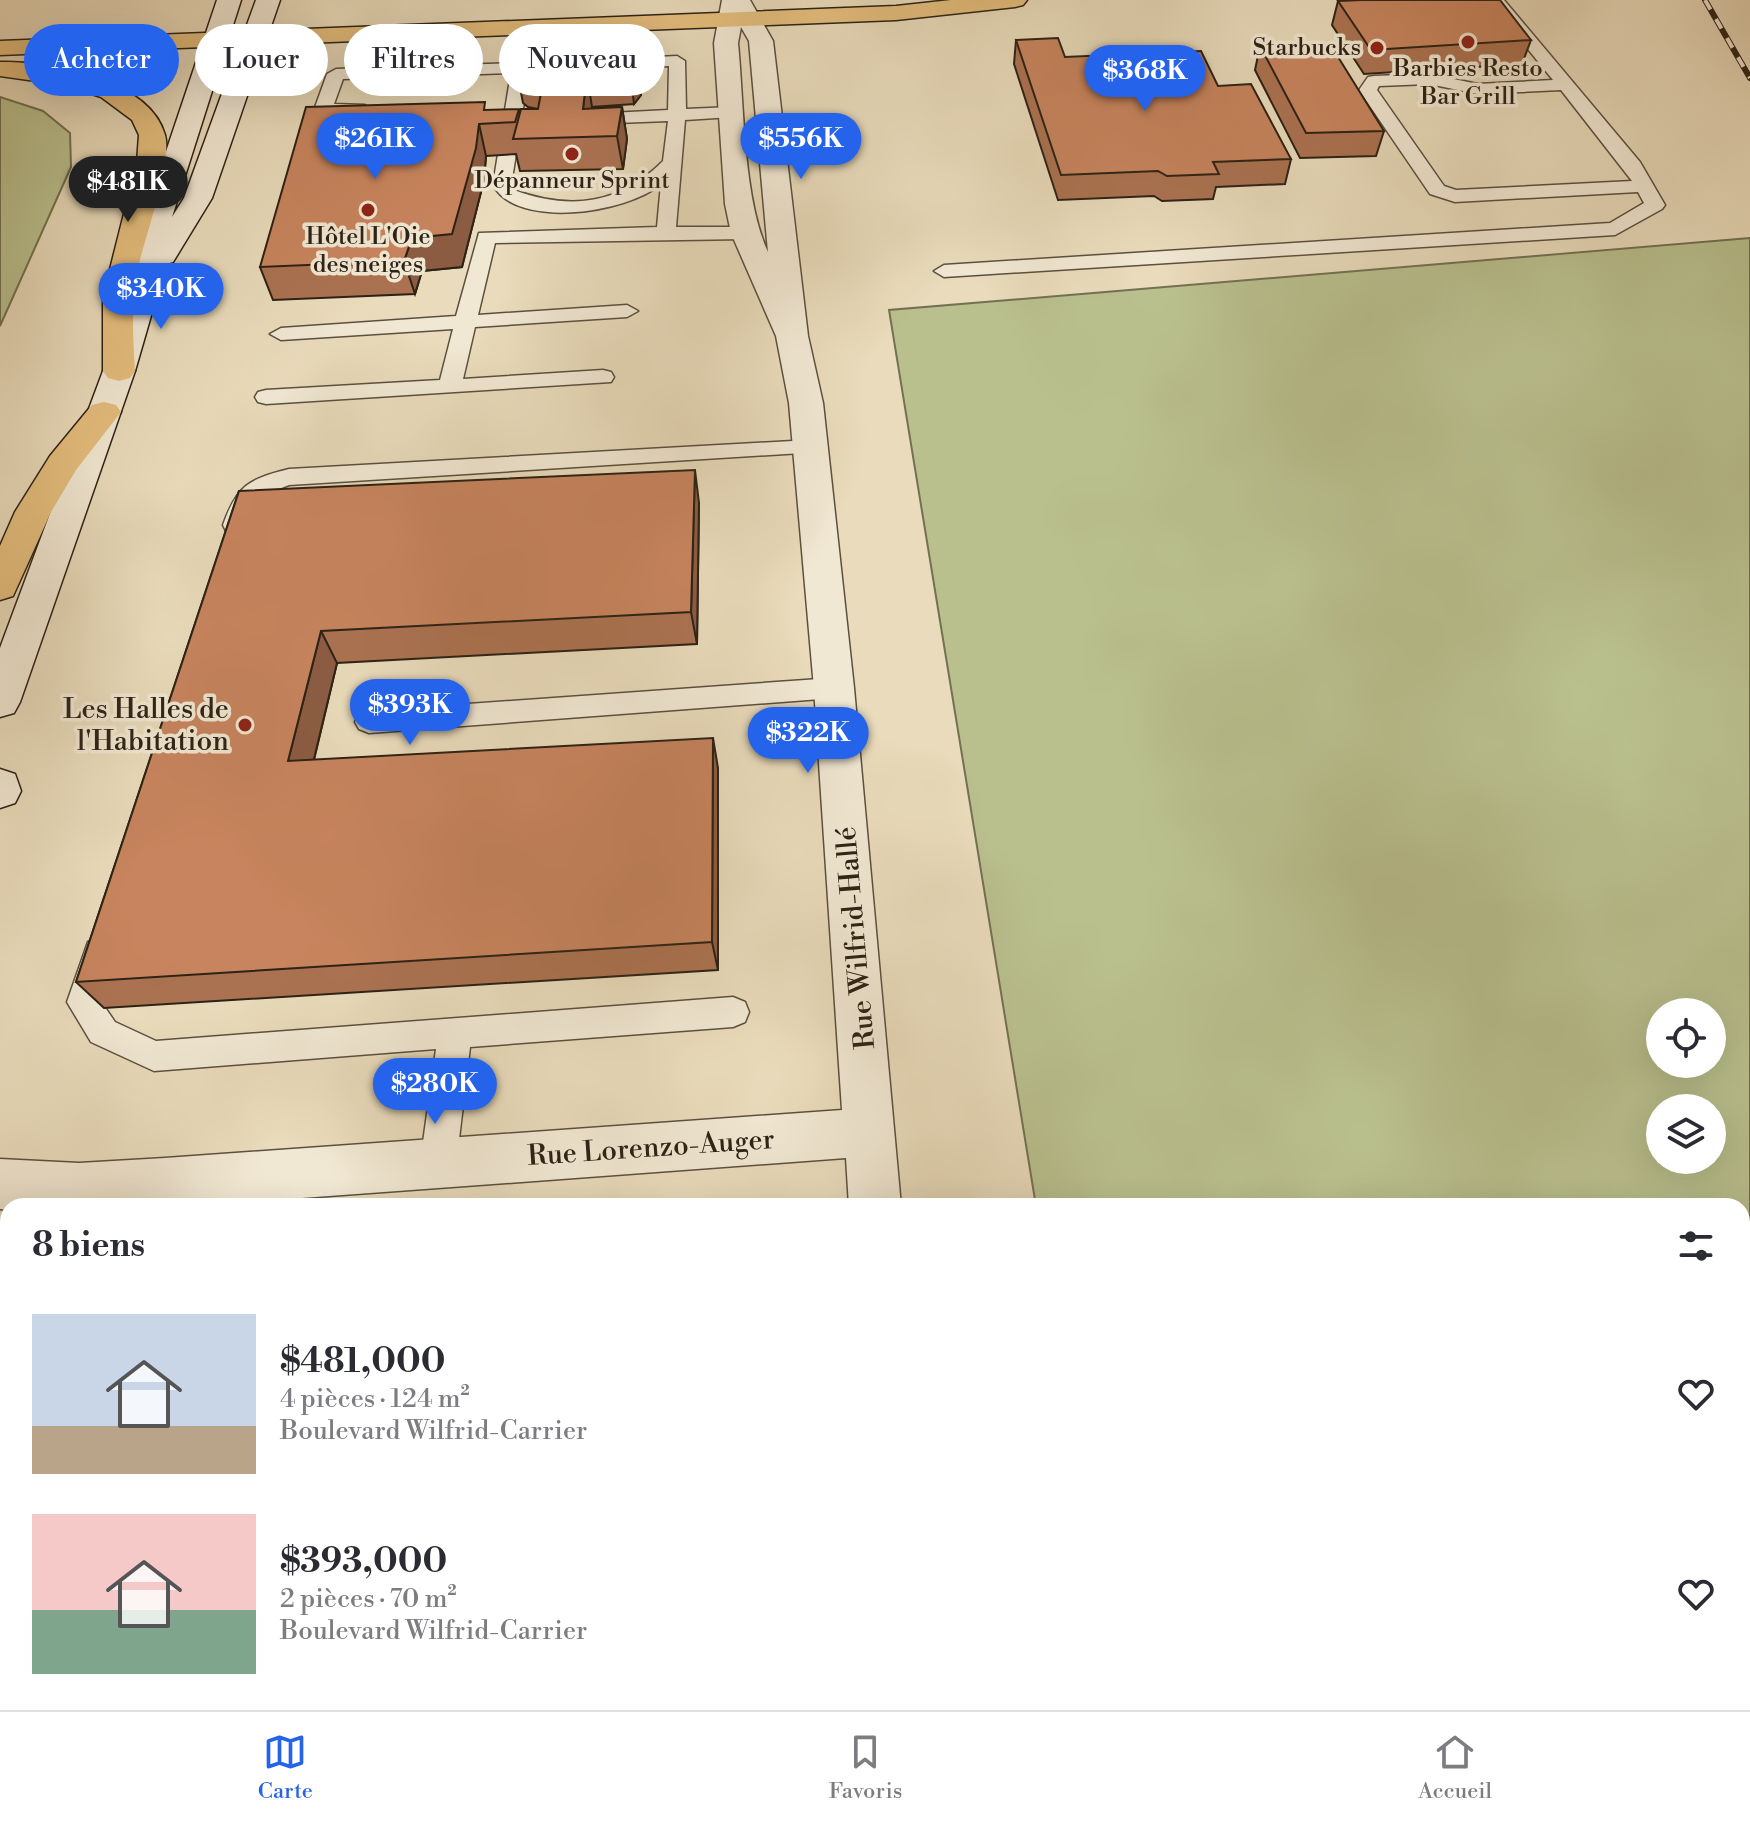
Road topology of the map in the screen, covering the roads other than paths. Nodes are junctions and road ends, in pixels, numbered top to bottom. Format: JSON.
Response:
{"nodes":[{"id":1,"x":1015,"y":0,"type":"edge"},
{"id":2,"x":1496,"y":0,"type":"edge"},
{"id":3,"x":227,"y":7,"type":"edge"},
{"id":4,"x":737,"y":10,"type":"edge"},
{"id":5,"x":194,"y":15,"type":"dead end"},
{"id":6,"x":268,"y":15,"type":"edge"},
{"id":7,"x":248,"y":24,"type":"edge"},
{"id":8,"x":526,"y":24,"type":"edge"},
{"id":9,"x":602,"y":24,"type":"edge"},
{"id":10,"x":195,"y":40,"type":"edge"},
{"id":11,"x":0,"y":48,"type":"edge"},
{"id":12,"x":665,"y":61,"type":"edge"},
{"id":13,"x":0,"y":69,"type":"edge"},
{"id":14,"x":499,"y":69,"type":"edge"},
{"id":15,"x":1566,"y":85,"type":"junction"},
{"id":16,"x":197,"y":96,"type":"edge"},
{"id":17,"x":513,"y":96,"type":"edge"},
{"id":18,"x":382,"y":108,"type":"edge"},
{"id":19,"x":509,"y":110,"type":"junction"},
{"id":20,"x":732,"y":112,"type":"junction"},
{"id":21,"x":677,"y":115,"type":"junction"},
{"id":22,"x":591,"y":119,"type":"edge"},
{"id":23,"x":549,"y":120,"type":"edge"},
{"id":24,"x":672,"y":163,"type":"junction"},
{"id":25,"x":502,"y":185,"type":"junction"},
{"id":26,"x":1644,"y":186,"type":"junction"},
{"id":27,"x":666,"y":233,"type":"junction"},
{"id":28,"x":745,"y":233,"type":"junction"},
{"id":29,"x":486,"y":237,"type":"junction"},
{"id":30,"x":944,"y":271,"type":"dead end"},
{"id":31,"x":150,"y":274,"type":"junction"},
{"id":32,"x":627,"y":311,"type":"dead end"},
{"id":33,"x":466,"y":321,"type":"junction"},
{"id":34,"x":281,"y":334,"type":"dead end"},
{"id":35,"x":792,"y":336,"type":"junction"},
{"id":36,"x":119,"y":371,"type":"junction"},
{"id":37,"x":603,"y":377,"type":"dead end"},
{"id":38,"x":450,"y":386,"type":"junction"},
{"id":39,"x":266,"y":397,"type":"dead end"},
{"id":40,"x":104,"y":412,"type":"junction"},
{"id":41,"x":810,"y":447,"type":"junction"},
{"id":42,"x":225,"y":558,"type":"edge"},
{"id":43,"x":0,"y":587,"type":"edge"},
{"id":44,"x":834,"y":688,"type":"junction"},
{"id":45,"x":0,"y":702,"type":"edge"},
{"id":46,"x":369,"y":722,"type":"dead end"},
{"id":47,"x":107,"y":928,"type":"edge"},
{"id":48,"x":733,"y":1012,"type":"dead end"},
{"id":49,"x":455,"y":1033,"type":"junction"},
{"id":50,"x":871,"y":1132,"type":"junction"},
{"id":51,"x":438,"y":1164,"type":"junction"},
{"id":52,"x":0,"y":1184,"type":"edge"},
{"id":53,"x":875,"y":1198,"type":"edge"}],
"edges":[{"from":1,"to":4,"type":"main road"},
{"from":2,"to":15,"type":"lane"},
{"from":3,"to":5,"type":"main road"},
{"from":3,"to":6,"type":"main road"},
{"from":4,"to":9,"type":"main road"},
{"from":4,"to":20,"type":"street","name":"Rue Wilfrid-Hallé"},
{"from":4,"to":35,"type":"street","name":"Rue Wilfrid-Hallé"},
{"from":6,"to":7,"type":"main road"},
{"from":6,"to":8,"type":"main road"},
{"from":6,"to":31,"type":"street"},
{"from":10,"to":11,"type":"main road"},
{"from":12,"to":21,"type":"lane"},
{"from":13,"to":36,"type":"main road"},
{"from":14,"to":18,"type":"lane"},
{"from":15,"to":26,"type":"lane"},
{"from":15,"to":26,"type":"lane"},
{"from":16,"to":31,"type":"street"},
{"from":17,"to":19,"type":"lane"},
{"from":19,"to":23,"type":"lane"},
{"from":19,"to":25,"type":"lane"},
{"from":20,"to":21,"type":"lane"},
{"from":20,"to":28,"type":"street","name":"Rue Wilfrid-Hallé"},
{"from":21,"to":22,"type":"lane"},
{"from":21,"to":24,"type":"lane"},
{"from":24,"to":25,"type":"lane"},
{"from":24,"to":27,"type":"lane"},
{"from":25,"to":29,"type":"lane"},
{"from":26,"to":30,"type":"lane"},
{"from":27,"to":28,"type":"lane"},
{"from":27,"to":29,"type":"lane"},
{"from":28,"to":35,"type":"street","name":"Rue Wilfrid-Hallé"},
{"from":29,"to":33,"type":"lane"},
{"from":31,"to":36,"type":"street"},
{"from":32,"to":33,"type":"lane"},
{"from":33,"to":34,"type":"lane"},
{"from":33,"to":38,"type":"lane"},
{"from":35,"to":41,"type":"street","name":"Rue Wilfrid-Hallé"},
{"from":36,"to":40,"type":"street"},
{"from":37,"to":38,"type":"lane"},
{"from":38,"to":39,"type":"lane"},
{"from":40,"to":43,"type":"main road"},
{"from":40,"to":45,"type":"street"},
{"from":41,"to":42,"type":"lane"},
{"from":41,"to":44,"type":"street","name":"Rue Wilfrid-Hallé"},
{"from":44,"to":46,"type":"lane"},
{"from":44,"to":50,"type":"street","name":"Rue Wilfrid-Hallé"},
{"from":47,"to":49,"type":"lane"},
{"from":48,"to":49,"type":"lane"},
{"from":49,"to":51,"type":"lane"},
{"from":50,"to":51,"type":"street","name":"Rue Lorenzo-Auger"},
{"from":50,"to":53,"type":"street","name":"Rue Wilfrid-Hallé"},
{"from":51,"to":52,"type":"street","name":"Rue Lorenzo-Auger"}]}
